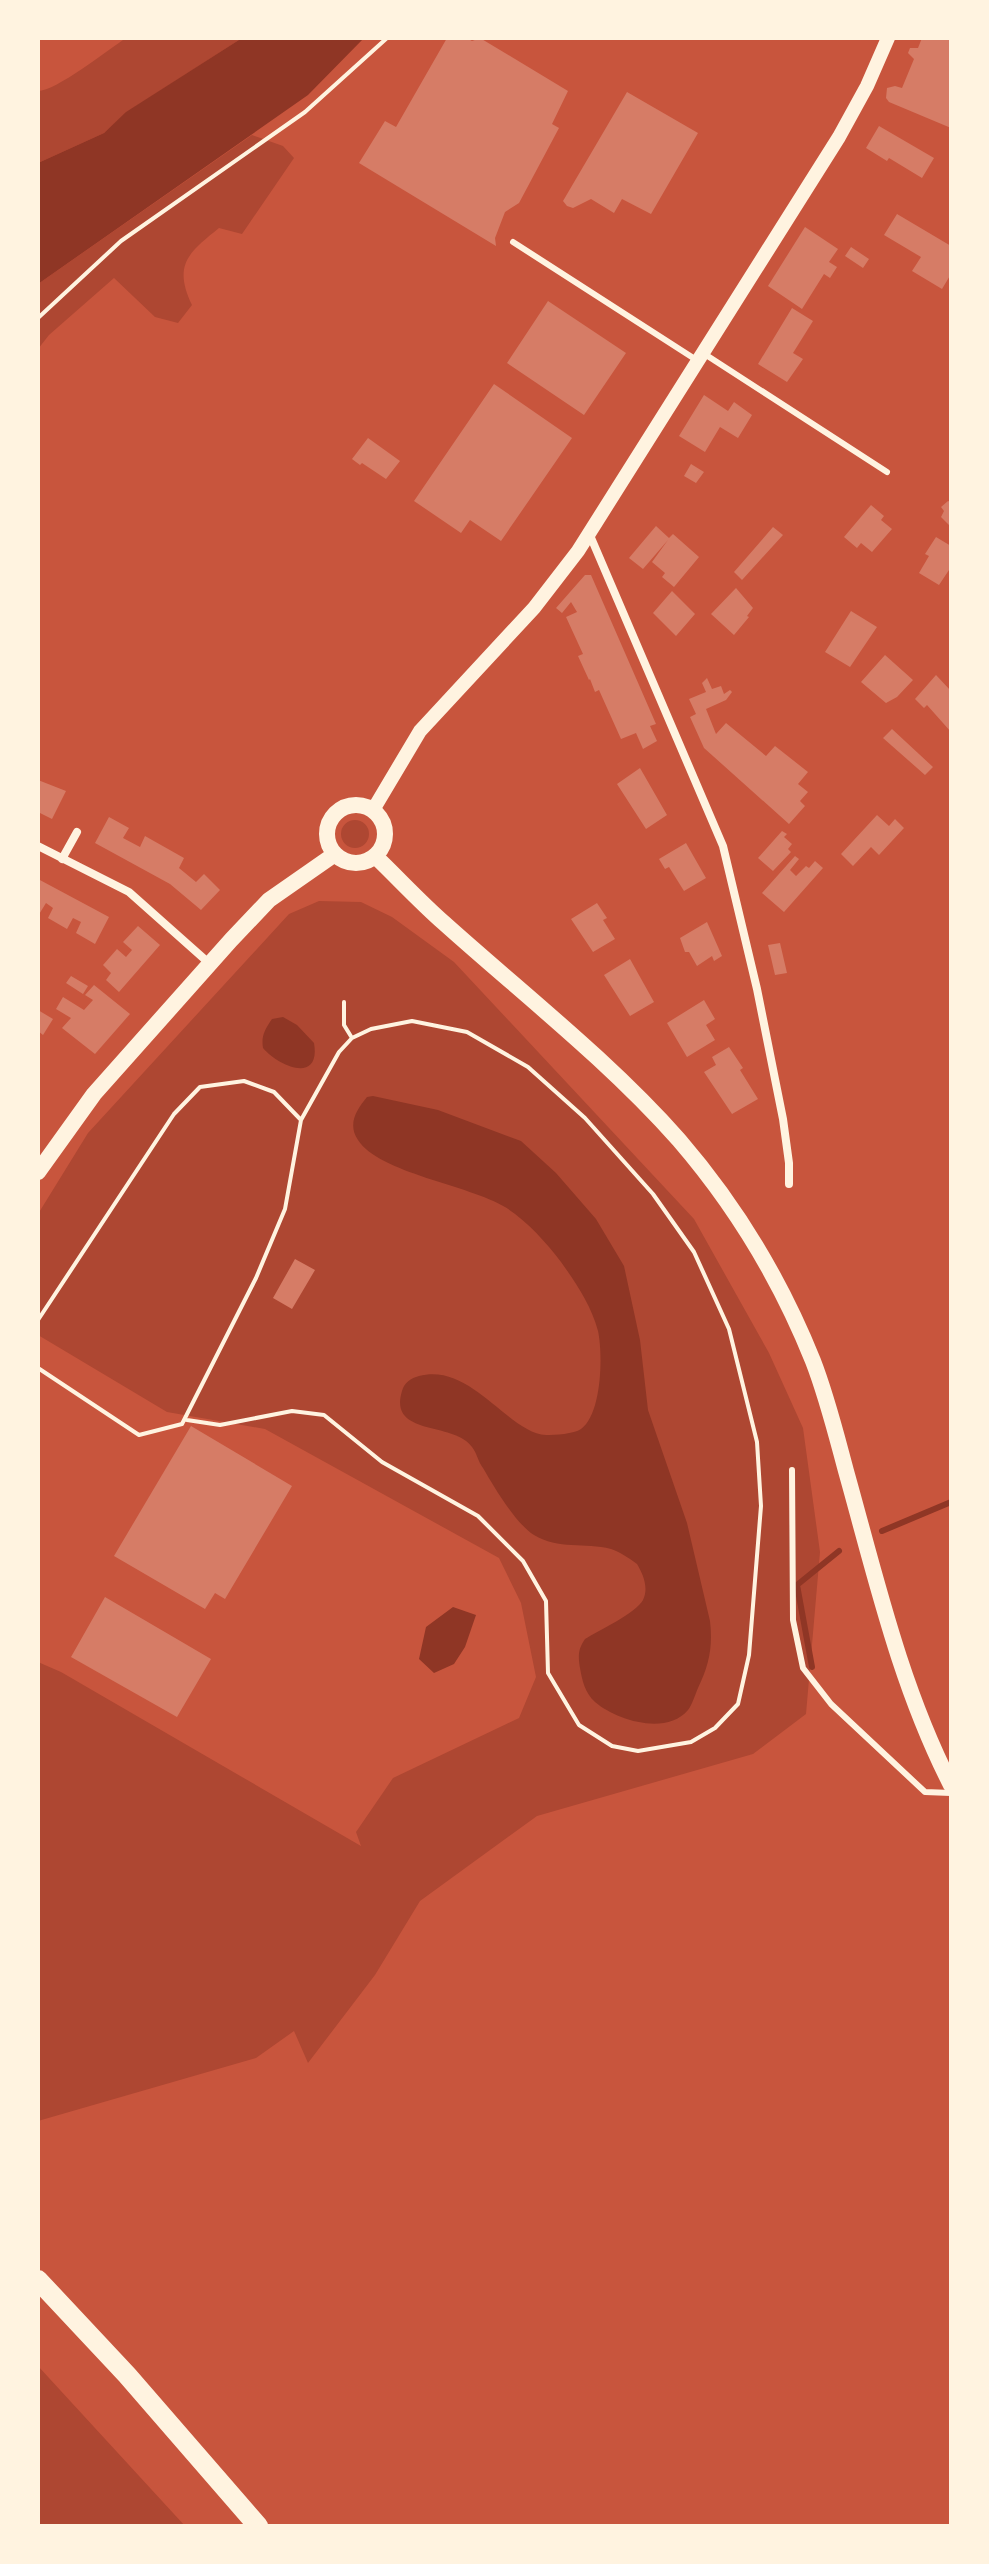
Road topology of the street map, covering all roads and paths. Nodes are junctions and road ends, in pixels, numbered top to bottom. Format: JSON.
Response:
{"nodes":[{"id":1,"x":387,"y":38,"type":"edge"},
{"id":2,"x":888,"y":38,"type":"edge"},
{"id":3,"x":513,"y":242,"type":"dead end"},
{"id":4,"x":38,"y":318,"type":"edge"},
{"id":5,"x":701,"y":357,"type":"junction"},
{"id":6,"x":887,"y":472,"type":"dead end"},
{"id":7,"x":589,"y":533,"type":"junction"},
{"id":8,"x":373,"y":810,"type":"junction"},
{"id":9,"x":77,"y":832,"type":"dead end"},
{"id":10,"x":38,"y":846,"type":"edge"},
{"id":11,"x":335,"y":854,"type":"junction"},
{"id":12,"x":375,"y":856,"type":"junction"},
{"id":13,"x":62,"y":859,"type":"junction"},
{"id":14,"x":210,"y":964,"type":"junction"},
{"id":15,"x":344,"y":1002,"type":"dead end"},
{"id":16,"x":352,"y":1038,"type":"junction"},
{"id":17,"x":301,"y":1120,"type":"junction"},
{"id":18,"x":38,"y":1172,"type":"edge"},
{"id":19,"x":789,"y":1184,"type":"dead end"},
{"id":20,"x":38,"y":1320,"type":"edge"},
{"id":21,"x":38,"y":1368,"type":"edge"},
{"id":22,"x":187,"y":1420,"type":"junction"},
{"id":23,"x":792,"y":1470,"type":"dead end"},
{"id":24,"x":951,"y":1785,"type":"edge"},
{"id":25,"x":951,"y":1793,"type":"edge"},
{"id":26,"x":38,"y":2280,"type":"edge"},
{"id":27,"x":258,"y":2526,"type":"edge"}],
"edges":[{"from":1,"to":4,"type":"path"},
{"from":2,"to":5,"type":"street"},
{"from":3,"to":5,"type":"lane"},
{"from":5,"to":6,"type":"lane"},
{"from":5,"to":7,"type":"street"},
{"from":7,"to":8,"type":"street"},
{"from":7,"to":19,"type":"street"},
{"from":8,"to":11,"type":"main road"},
{"from":8,"to":12,"type":"main road"},
{"from":9,"to":13,"type":"street"},
{"from":10,"to":13,"type":"street"},
{"from":11,"to":12,"type":"main road"},
{"from":11,"to":14,"type":"main road"},
{"from":12,"to":24,"type":"main road"},
{"from":13,"to":14,"type":"street"},
{"from":14,"to":18,"type":"main road"},
{"from":15,"to":16,"type":"path"},
{"from":16,"to":17,"type":"path"},
{"from":16,"to":22,"type":"path"},
{"from":17,"to":20,"type":"path"},
{"from":17,"to":22,"type":"path"},
{"from":21,"to":22,"type":"path"},
{"from":23,"to":25,"type":"lane"},
{"from":26,"to":27,"type":"highway"}]}
